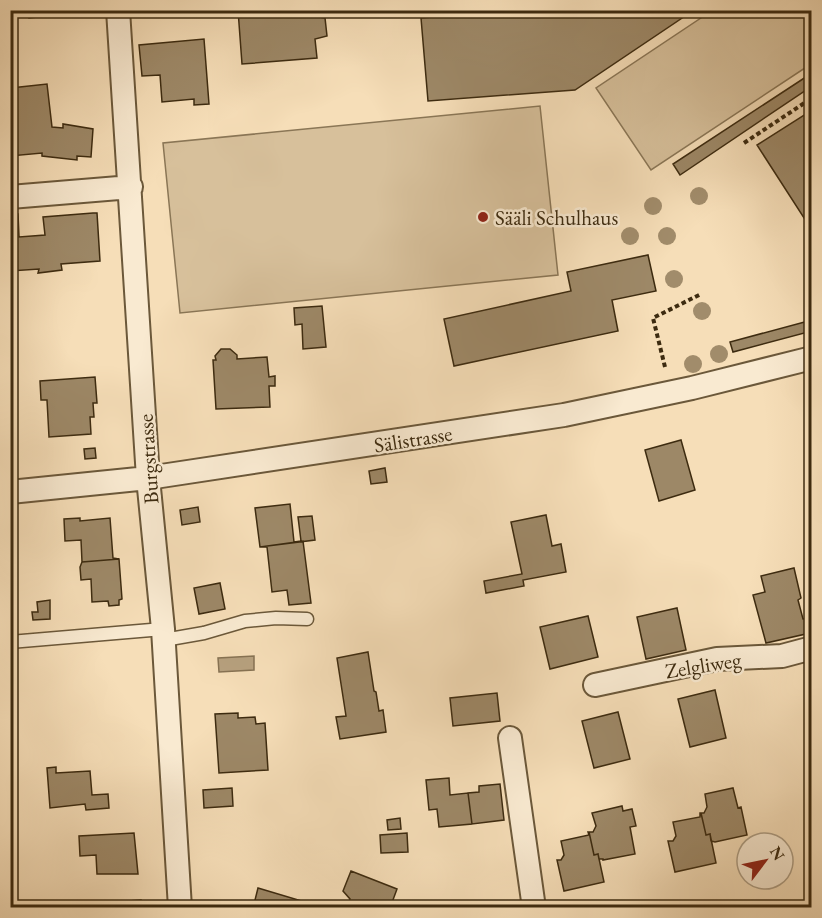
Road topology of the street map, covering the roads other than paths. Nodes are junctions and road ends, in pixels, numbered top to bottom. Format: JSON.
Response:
{"nodes":[{"id":1,"x":118,"y":10,"type":"edge"},
{"id":2,"x":131,"y":187,"type":"junction"},
{"id":3,"x":10,"y":197,"type":"edge"},
{"id":4,"x":812,"y":358,"type":"edge"},
{"id":5,"x":148,"y":478,"type":"junction"},
{"id":6,"x":10,"y":492,"type":"edge"},
{"id":7,"x":307,"y":619,"type":"dead end"},
{"id":8,"x":164,"y":634,"type":"junction"},
{"id":9,"x":10,"y":642,"type":"edge"},
{"id":10,"x":812,"y":648,"type":"edge"},
{"id":11,"x":595,"y":685,"type":"dead end"},
{"id":12,"x":510,"y":738,"type":"dead end"},
{"id":13,"x":180,"y":908,"type":"edge"},
{"id":14,"x":534,"y":908,"type":"edge"}],
"edges":[{"from":1,"to":2,"type":"street","name":"Burgstrasse"},
{"from":2,"to":3,"type":"street"},
{"from":2,"to":5,"type":"street","name":"Burgstrasse"},
{"from":4,"to":5,"type":"street","name":"Sälistrasse"},
{"from":5,"to":6,"type":"street","name":"Sälistrasse"},
{"from":5,"to":8,"type":"street","name":"Burgstrasse"},
{"from":7,"to":8,"type":"lane"},
{"from":8,"to":9,"type":"lane"},
{"from":8,"to":13,"type":"street","name":"Burgstrasse"},
{"from":10,"to":11,"type":"street","name":"Zelgliweg"},
{"from":12,"to":14,"type":"street"}]}
